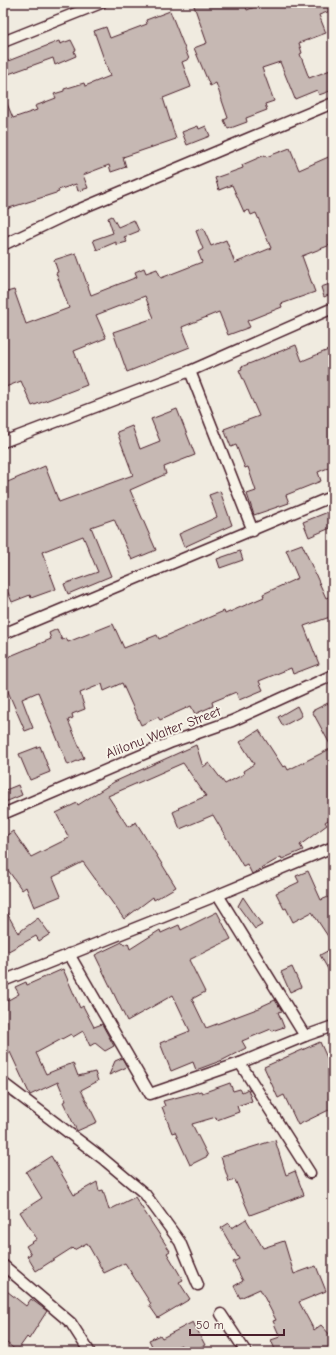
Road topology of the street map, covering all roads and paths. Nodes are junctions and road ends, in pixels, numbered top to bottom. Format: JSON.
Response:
{"nodes":[{"id":1,"x":101,"y":3,"type":"edge"},
{"id":2,"x":3,"y":42,"type":"edge"},
{"id":3,"x":333,"y":103,"type":"edge"},
{"id":4,"x":3,"y":245,"type":"edge"},
{"id":5,"x":333,"y":308,"type":"edge"},
{"id":6,"x":190,"y":371,"type":"junction"},
{"id":7,"x":3,"y":442,"type":"edge"},
{"id":8,"x":333,"y":496,"type":"edge"},
{"id":9,"x":253,"y":531,"type":"junction"},
{"id":10,"x":3,"y":634,"type":"edge"},
{"id":11,"x":333,"y":675,"type":"edge"},
{"id":12,"x":3,"y":814,"type":"edge"},
{"id":13,"x":333,"y":847,"type":"edge"},
{"id":14,"x":218,"y":895,"type":"junction"},
{"id":15,"x":69,"y":954,"type":"junction"},
{"id":16,"x":3,"y":981,"type":"edge"},
{"id":17,"x":333,"y":1026,"type":"edge"},
{"id":18,"x":305,"y":1036,"type":"junction"},
{"id":19,"x":240,"y":1063,"type":"junction"},
{"id":20,"x":3,"y":1083,"type":"edge"},
{"id":21,"x":310,"y":1173,"type":"dead end"},
{"id":22,"x":3,"y":1265,"type":"edge"},
{"id":23,"x":198,"y":1285,"type":"dead end"},
{"id":24,"x":221,"y":1314,"type":"dead end"},
{"id":25,"x":90,"y":1351,"type":"edge"},
{"id":26,"x":246,"y":1352,"type":"edge"}],
"edges":[{"from":1,"to":2,"type":"street"},
{"from":3,"to":4,"type":"street"},
{"from":5,"to":6,"type":"street"},
{"from":6,"to":7,"type":"street"},
{"from":6,"to":9,"type":"street"},
{"from":8,"to":9,"type":"street"},
{"from":9,"to":10,"type":"street"},
{"from":11,"to":12,"type":"street","name":"Alilonu Walter Street"},
{"from":13,"to":14,"type":"street"},
{"from":14,"to":15,"type":"street"},
{"from":14,"to":18,"type":"street"},
{"from":15,"to":16,"type":"street"},
{"from":15,"to":19,"type":"street"},
{"from":17,"to":18,"type":"street"},
{"from":18,"to":19,"type":"street"},
{"from":19,"to":21,"type":"street"},
{"from":20,"to":23,"type":"street"},
{"from":22,"to":25,"type":"street"},
{"from":24,"to":26,"type":"street"}]}
